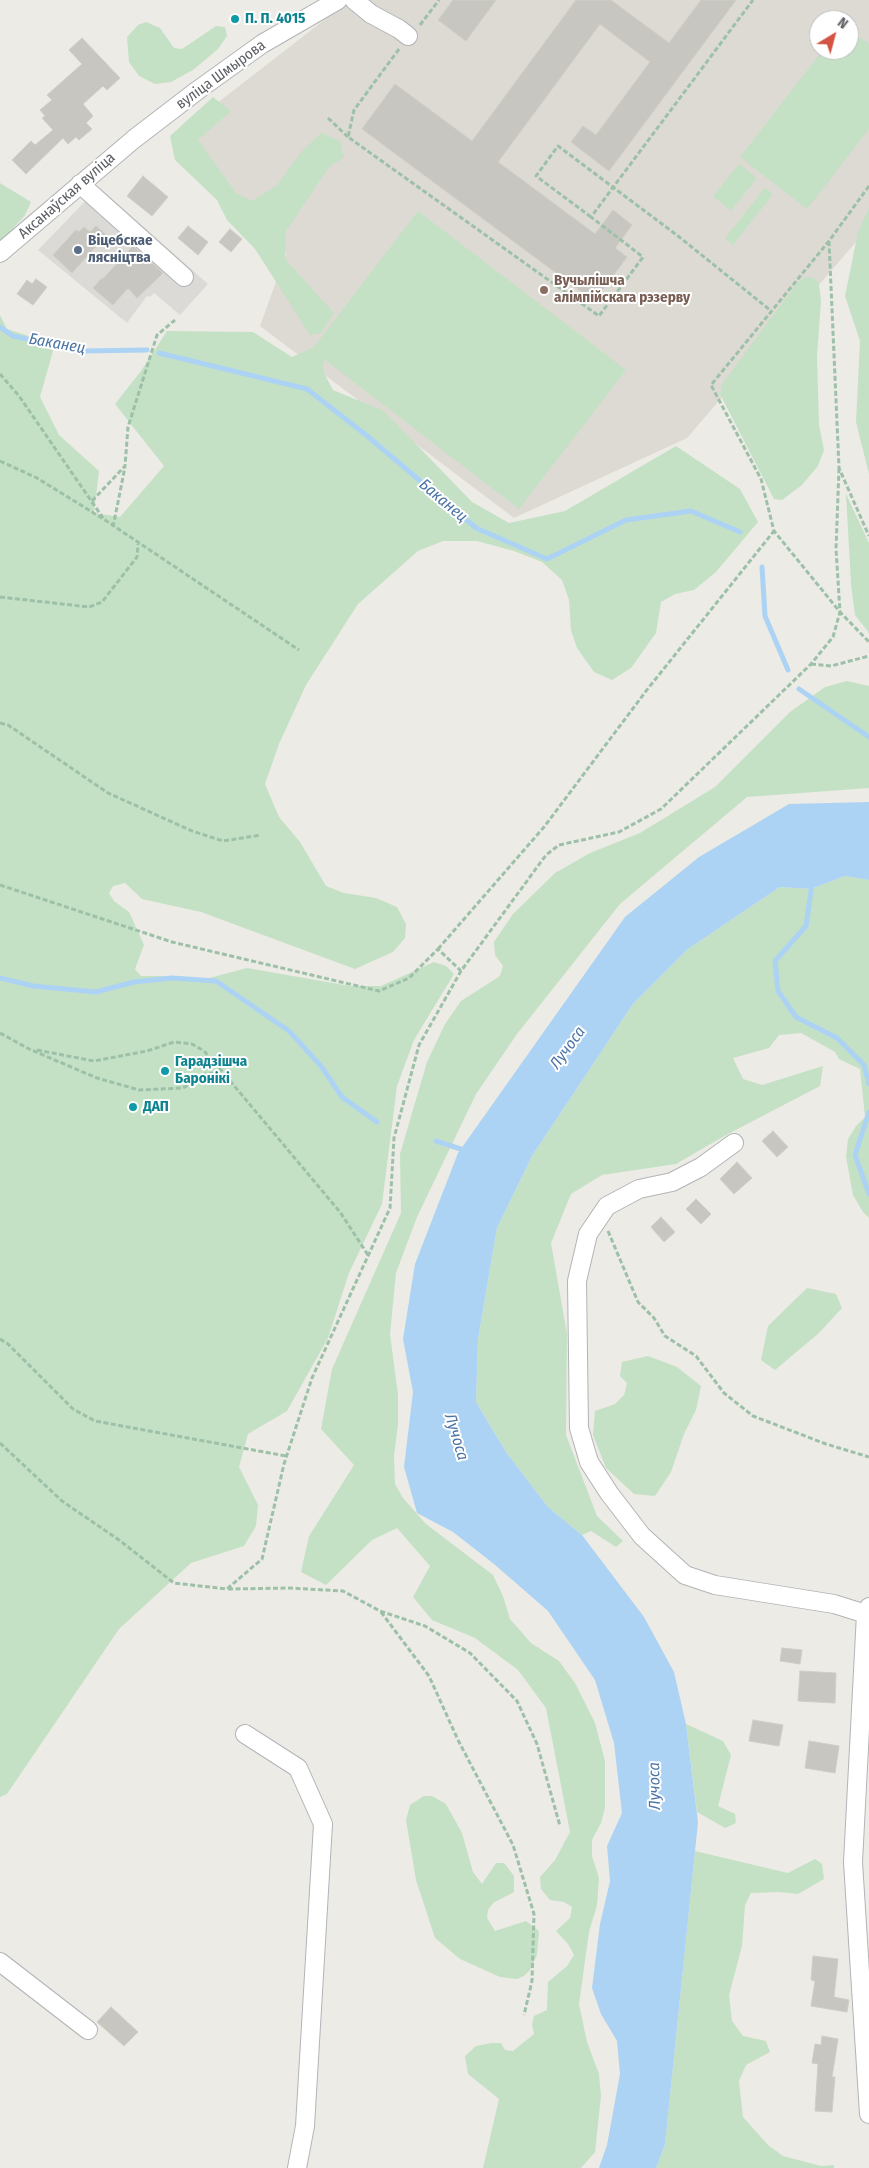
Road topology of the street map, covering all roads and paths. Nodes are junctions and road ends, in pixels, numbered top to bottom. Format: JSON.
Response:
{"nodes":[{"id":1,"x":338,"y":0,"type":"edge"},
{"id":2,"x":354,"y":0,"type":"edge"},
{"id":3,"x":439,"y":0,"type":"edge"},
{"id":4,"x":751,"y":0,"type":"edge"},
{"id":5,"x":408,"y":36,"type":"junction"},
{"id":6,"x":328,"y":118,"type":"dead end"},
{"id":7,"x":348,"y":137,"type":"junction"},
{"id":8,"x":134,"y":139,"type":"joint"},
{"id":9,"x":80,"y":184,"type":"junction"},
{"id":10,"x":869,"y":186,"type":"edge"},
{"id":11,"x":613,"y":187,"type":"junction"},
{"id":12,"x":591,"y":217,"type":"junction"},
{"id":13,"x":829,"y":241,"type":"junction"},
{"id":14,"x":0,"y":253,"type":"edge"},
{"id":15,"x":184,"y":276,"type":"dead end"},
{"id":16,"x":770,"y":310,"type":"junction"},
{"id":17,"x":175,"y":320,"type":"dead end"},
{"id":18,"x":0,"y":374,"type":"edge"},
{"id":19,"x":0,"y":461,"type":"edge"},
{"id":20,"x":125,"y":466,"type":"junction"},
{"id":21,"x":839,"y":468,"type":"junction"},
{"id":22,"x":92,"y":501,"type":"junction"},
{"id":23,"x":105,"y":520,"type":"junction"},
{"id":24,"x":113,"y":528,"type":"junction"},
{"id":25,"x":774,"y":531,"type":"junction"},
{"id":26,"x":869,"y":536,"type":"edge"},
{"id":27,"x":138,"y":543,"type":"junction"},
{"id":28,"x":0,"y":596,"type":"edge"},
{"id":29,"x":840,"y":612,"type":"junction"},
{"id":30,"x":869,"y":642,"type":"edge"},
{"id":31,"x":299,"y":650,"type":"dead end"},
{"id":32,"x":869,"y":656,"type":"edge"},
{"id":33,"x":811,"y":664,"type":"junction"},
{"id":34,"x":0,"y":723,"type":"edge"},
{"id":35,"x":261,"y":834,"type":"dead end"},
{"id":36,"x":0,"y":885,"type":"edge"},
{"id":37,"x":438,"y":949,"type":"junction"},
{"id":38,"x":460,"y":971,"type":"junction"},
{"id":39,"x":0,"y":1033,"type":"edge"},
{"id":40,"x":29,"y":1048,"type":"junction"},
{"id":41,"x":231,"y":1082,"type":"junction"},
{"id":42,"x":734,"y":1143,"type":"dead end"},
{"id":43,"x":603,"y":1211,"type":"junction"},
{"id":44,"x":368,"y":1256,"type":"junction"},
{"id":45,"x":0,"y":1339,"type":"edge"},
{"id":46,"x":0,"y":1443,"type":"edge"},
{"id":47,"x":286,"y":1456,"type":"junction"},
{"id":48,"x":869,"y":1458,"type":"edge"},
{"id":49,"x":228,"y":1589,"type":"junction"},
{"id":50,"x":380,"y":1611,"type":"junction"},
{"id":51,"x":867,"y":1611,"type":"edge"},
{"id":52,"x":246,"y":1734,"type":"dead end"},
{"id":53,"x":560,"y":1826,"type":"dead end"},
{"id":54,"x":0,"y":1962,"type":"edge"},
{"id":55,"x":524,"y":2014,"type":"dead end"},
{"id":56,"x":88,"y":2030,"type":"dead end"},
{"id":57,"x":868,"y":2062,"type":"edge"},
{"id":58,"x":869,"y":2114,"type":"edge"},
{"id":59,"x":297,"y":2168,"type":"edge"}],
"edges":[{"from":1,"to":8,"type":"street","name":"вуліца Шмырова"},
{"from":2,"to":5,"type":"street"},
{"from":3,"to":5,"type":"path"},
{"from":4,"to":11,"type":"path"},
{"from":5,"to":7,"type":"path"},
{"from":6,"to":7,"type":"path"},
{"from":7,"to":12,"type":"path"},
{"from":8,"to":9,"type":"street","name":"Аксанаўская вуліца"},
{"from":9,"to":14,"type":"street","name":"Аксанаўская вуліца"},
{"from":9,"to":15,"type":"street"},
{"from":10,"to":13,"type":"path"},
{"from":11,"to":12,"type":"path"},
{"from":11,"to":12,"type":"path"},
{"from":11,"to":16,"type":"path"},
{"from":13,"to":16,"type":"path"},
{"from":13,"to":21,"type":"path"},
{"from":16,"to":25,"type":"path"},
{"from":17,"to":20,"type":"path"},
{"from":18,"to":22,"type":"path"},
{"from":19,"to":23,"type":"path"},
{"from":20,"to":22,"type":"path"},
{"from":20,"to":24,"type":"path"},
{"from":21,"to":26,"type":"path"},
{"from":21,"to":29,"type":"path"},
{"from":22,"to":23,"type":"path"},
{"from":23,"to":24,"type":"path"},
{"from":24,"to":27,"type":"path"},
{"from":25,"to":29,"type":"path"},
{"from":25,"to":37,"type":"path"},
{"from":27,"to":28,"type":"path"},
{"from":27,"to":31,"type":"path"},
{"from":29,"to":30,"type":"path"},
{"from":29,"to":33,"type":"path"},
{"from":32,"to":33,"type":"path"},
{"from":33,"to":38,"type":"path"},
{"from":34,"to":35,"type":"path"},
{"from":36,"to":37,"type":"path"},
{"from":37,"to":38,"type":"path"},
{"from":38,"to":44,"type":"path"},
{"from":39,"to":40,"type":"path"},
{"from":40,"to":41,"type":"path"},
{"from":40,"to":41,"type":"path"},
{"from":41,"to":44,"type":"path"},
{"from":42,"to":43,"type":"street"},
{"from":43,"to":48,"type":"path"},
{"from":43,"to":51,"type":"street"},
{"from":44,"to":47,"type":"path"},
{"from":45,"to":47,"type":"path"},
{"from":46,"to":49,"type":"path"},
{"from":47,"to":49,"type":"path"},
{"from":49,"to":50,"type":"path"},
{"from":50,"to":53,"type":"path"},
{"from":50,"to":55,"type":"path"},
{"from":51,"to":57,"type":"street"},
{"from":52,"to":59,"type":"street"},
{"from":54,"to":56,"type":"street"},
{"from":57,"to":58,"type":"street"}]}
